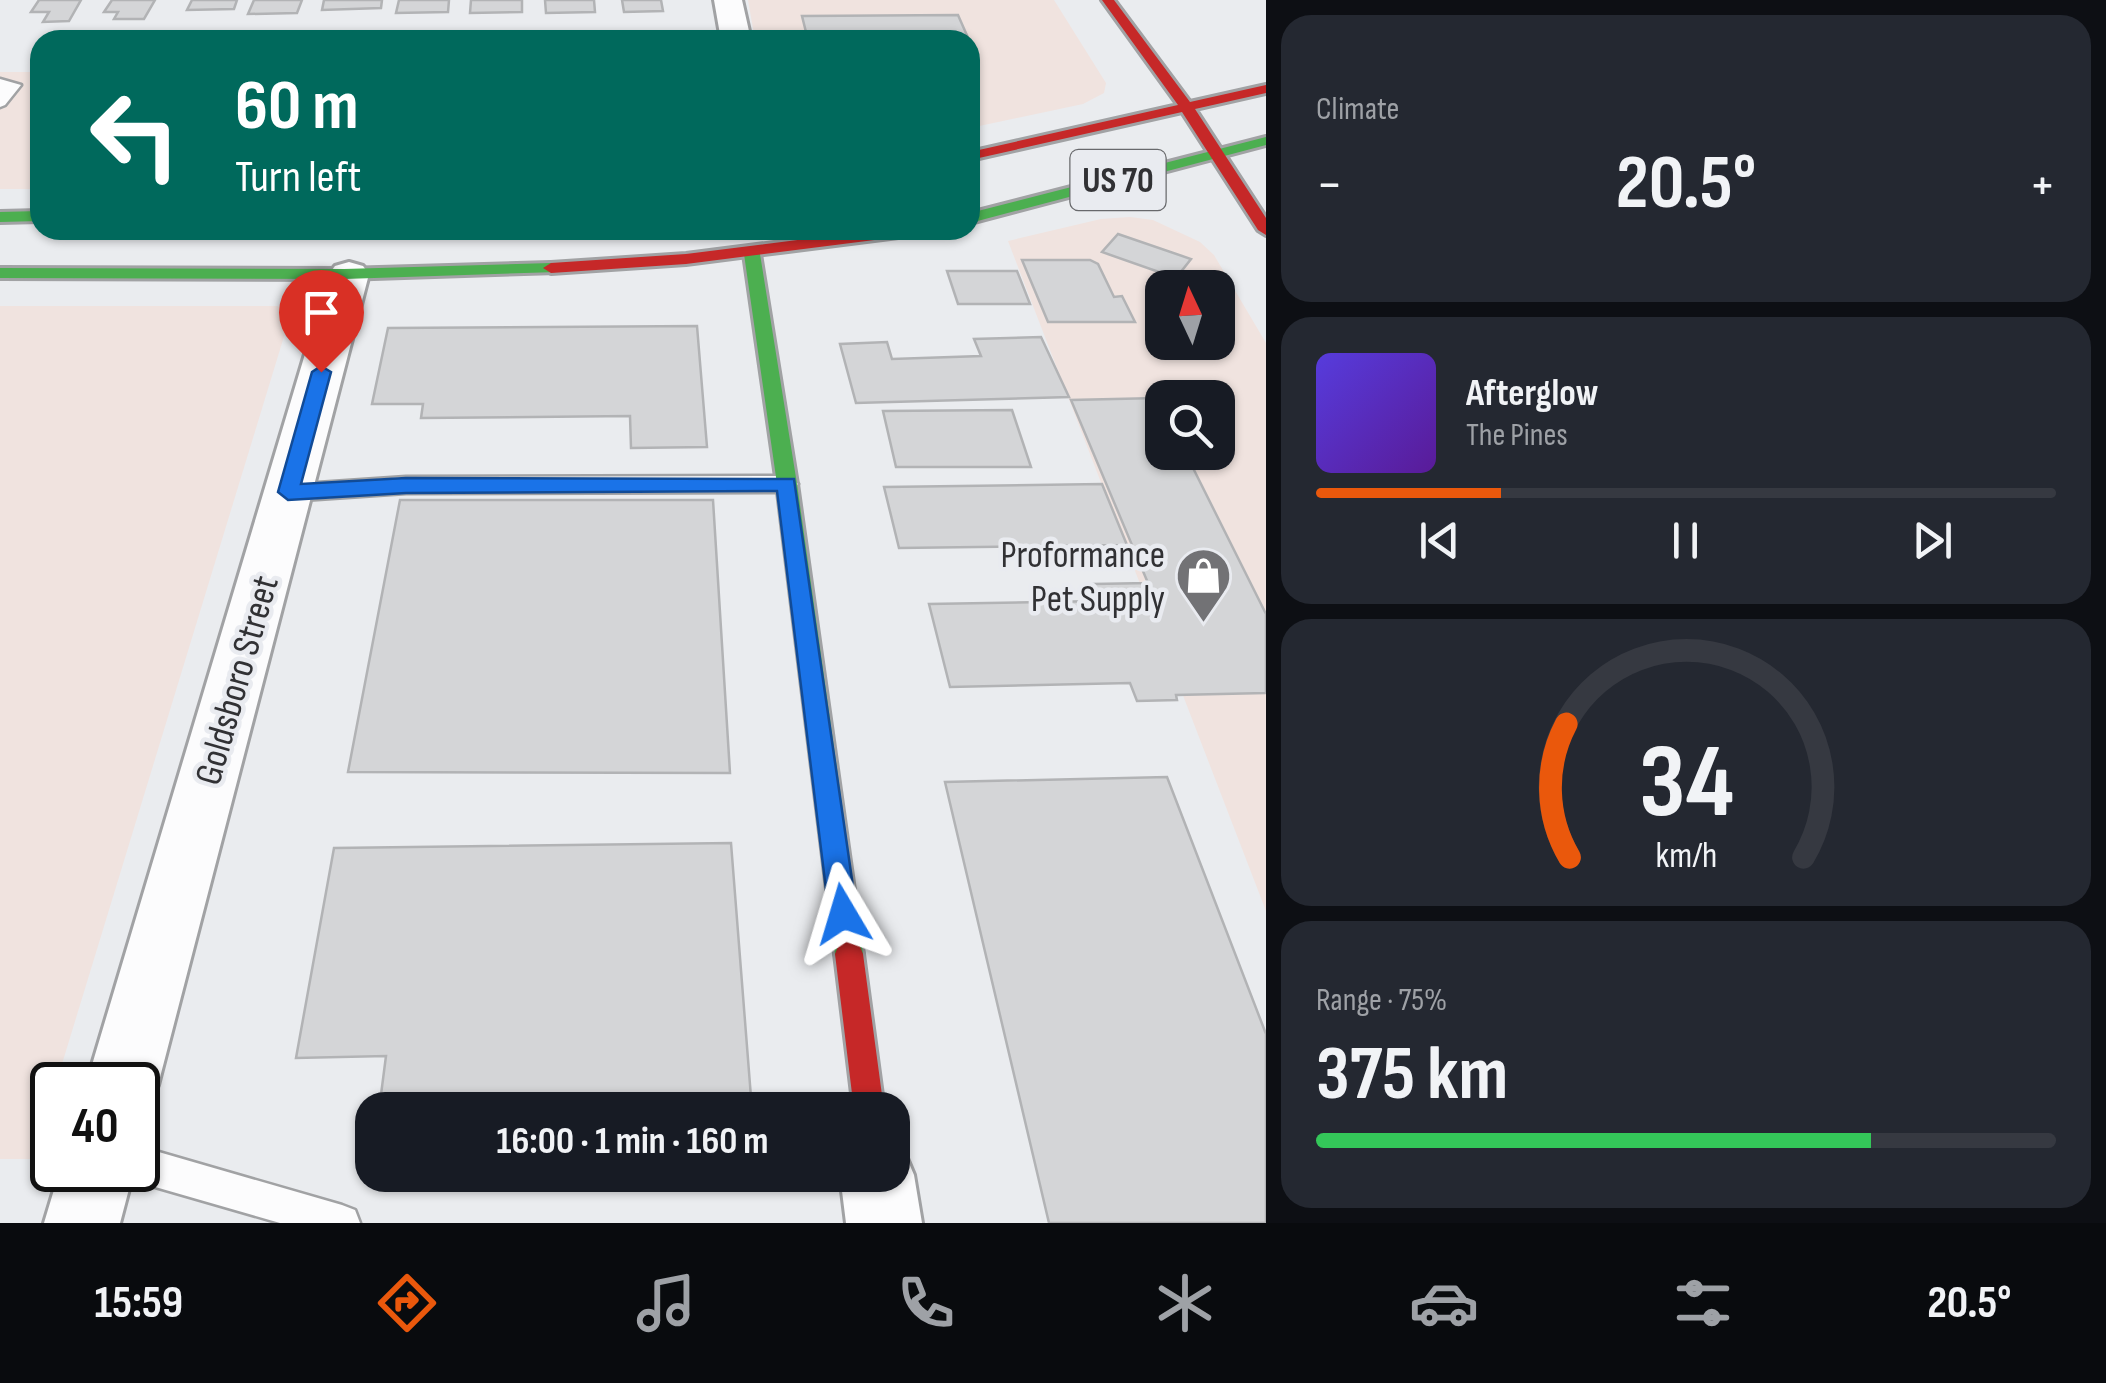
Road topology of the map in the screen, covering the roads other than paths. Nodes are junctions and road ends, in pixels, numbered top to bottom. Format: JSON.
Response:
{"nodes":[{"id":1,"x":728,"y":0,"type":"edge"},
{"id":2,"x":1108,"y":0,"type":"edge"},
{"id":3,"x":734,"y":30,"type":"edge"},
{"id":4,"x":0,"y":84,"type":"edge"},
{"id":5,"x":1266,"y":89,"type":"edge"},
{"id":6,"x":0,"y":102,"type":"edge"},
{"id":7,"x":1184,"y":106,"type":"junction"},
{"id":8,"x":1266,"y":141,"type":"edge"},
{"id":9,"x":1216,"y":152,"type":"junction"},
{"id":10,"x":980,"y":154,"type":"edge"},
{"id":11,"x":980,"y":215,"type":"edge"},
{"id":12,"x":30,"y":216,"type":"edge"},
{"id":13,"x":0,"y":217,"type":"edge"},
{"id":14,"x":1266,"y":230,"type":"edge"},
{"id":15,"x":846,"y":240,"type":"edge"},
{"id":16,"x":752,"y":254,"type":"junction"},
{"id":17,"x":0,"y":273,"type":"edge"},
{"id":18,"x":349,"y":274,"type":"junction"},
{"id":19,"x":786,"y":484,"type":"junction"},
{"id":20,"x":288,"y":492,"type":"junction"},
{"id":21,"x":128,"y":1062,"type":"edge"},
{"id":22,"x":867,"y":1092,"type":"edge"},
{"id":23,"x":160,"y":1170,"type":"edge"},
{"id":24,"x":91,"y":1192,"type":"edge"},
{"id":25,"x":879,"y":1192,"type":"edge"},
{"id":26,"x":82,"y":1223,"type":"edge"},
{"id":27,"x":342,"y":1223,"type":"edge"},
{"id":28,"x":884,"y":1223,"type":"edge"}],
"edges":[{"from":1,"to":3,"type":"street"},
{"from":2,"to":7,"type":"main road"},
{"from":4,"to":6,"type":"lane"},
{"from":5,"to":7,"type":"main road","number":"US 70"},
{"from":7,"to":9,"type":"main road"},
{"from":7,"to":10,"type":"main road","number":"US 70"},
{"from":8,"to":9,"type":"main road","number":"US 70"},
{"from":9,"to":11,"type":"main road","number":"US 70"},
{"from":9,"to":14,"type":"main road"},
{"from":12,"to":13,"type":"main road"},
{"from":15,"to":16,"type":"main road"},
{"from":16,"to":18,"type":"main road"},
{"from":16,"to":19,"type":"main road"},
{"from":17,"to":18,"type":"main road"},
{"from":18,"to":20,"type":"street","name":"Goldsboro Street"},
{"from":19,"to":20,"type":"lane"},
{"from":19,"to":22,"type":"main road"},
{"from":20,"to":21,"type":"street","name":"Goldsboro Street"},
{"from":23,"to":27,"type":"lane"},
{"from":24,"to":26,"type":"street"},
{"from":25,"to":28,"type":"street"}]}
